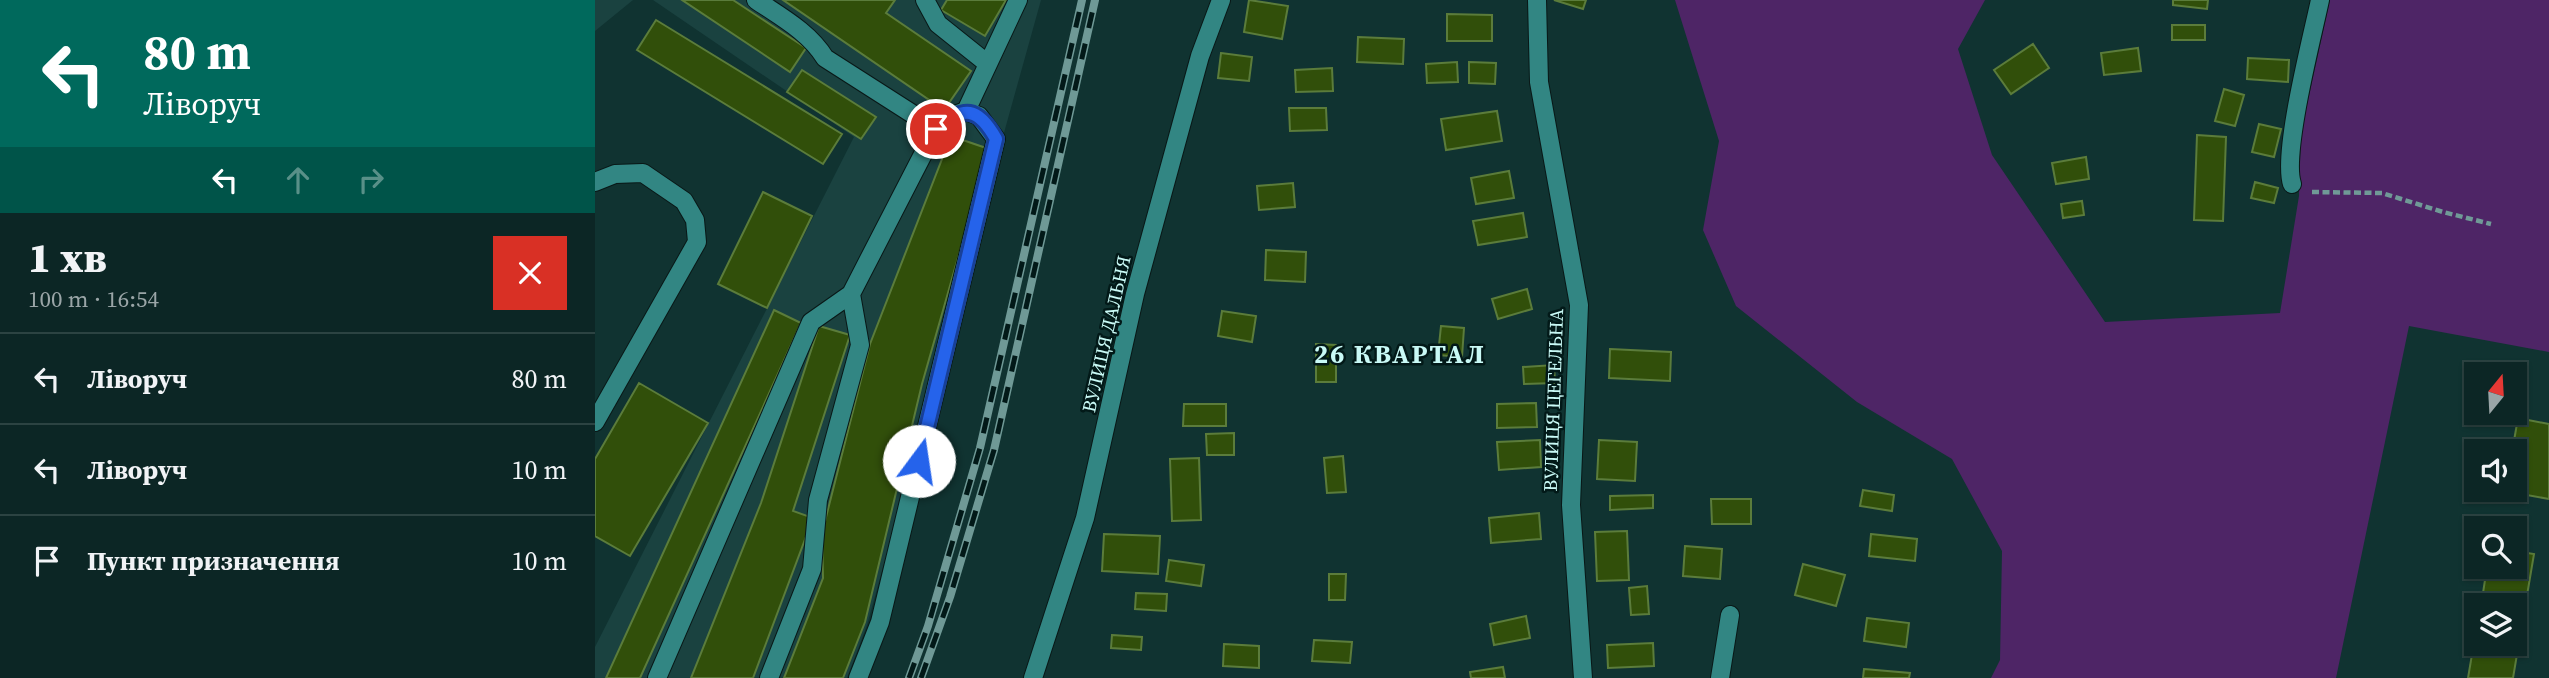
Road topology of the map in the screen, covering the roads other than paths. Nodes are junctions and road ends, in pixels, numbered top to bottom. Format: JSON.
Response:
{"nodes":[{"id":1,"x":756,"y":0,"type":"edge"},
{"id":2,"x":925,"y":0,"type":"edge"},
{"id":3,"x":1018,"y":0,"type":"edge"},
{"id":4,"x":1221,"y":0,"type":"edge"},
{"id":5,"x":1538,"y":0,"type":"edge"},
{"id":6,"x":2320,"y":0,"type":"edge"},
{"id":7,"x":988,"y":64,"type":"junction"},
{"id":8,"x":966,"y":111,"type":"junction"},
{"id":9,"x":936,"y":129,"type":"junction"},
{"id":10,"x":595,"y":182,"type":"edge"},
{"id":11,"x":2292,"y":184,"type":"road end"},
{"id":12,"x":851,"y":294,"type":"junction"},
{"id":13,"x":595,"y":422,"type":"edge"},
{"id":14,"x":1730,"y":615,"type":"dead end"},
{"id":15,"x":1581,"y":677,"type":"edge"},
{"id":16,"x":657,"y":678,"type":"edge"},
{"id":17,"x":769,"y":678,"type":"edge"},
{"id":18,"x":858,"y":678,"type":"edge"},
{"id":19,"x":1033,"y":678,"type":"edge"},
{"id":20,"x":1720,"y":678,"type":"edge"}],
"edges":[{"from":1,"to":9,"type":"street"},
{"from":2,"to":7,"type":"street"},
{"from":3,"to":7,"type":"street"},
{"from":4,"to":19,"type":"street","name":"ВУЛИЦЯ ДАЛЬНЯ"},
{"from":5,"to":15,"type":"street","name":"ВУЛИЦЯ ЦЕГЕЛЬНА"},
{"from":6,"to":11,"type":"street"},
{"from":7,"to":8,"type":"street"},
{"from":8,"to":9,"type":"street"},
{"from":8,"to":18,"type":"street"},
{"from":9,"to":12,"type":"street"},
{"from":10,"to":13,"type":"street"},
{"from":12,"to":16,"type":"street"},
{"from":12,"to":17,"type":"street"},
{"from":14,"to":20,"type":"street"}]}
